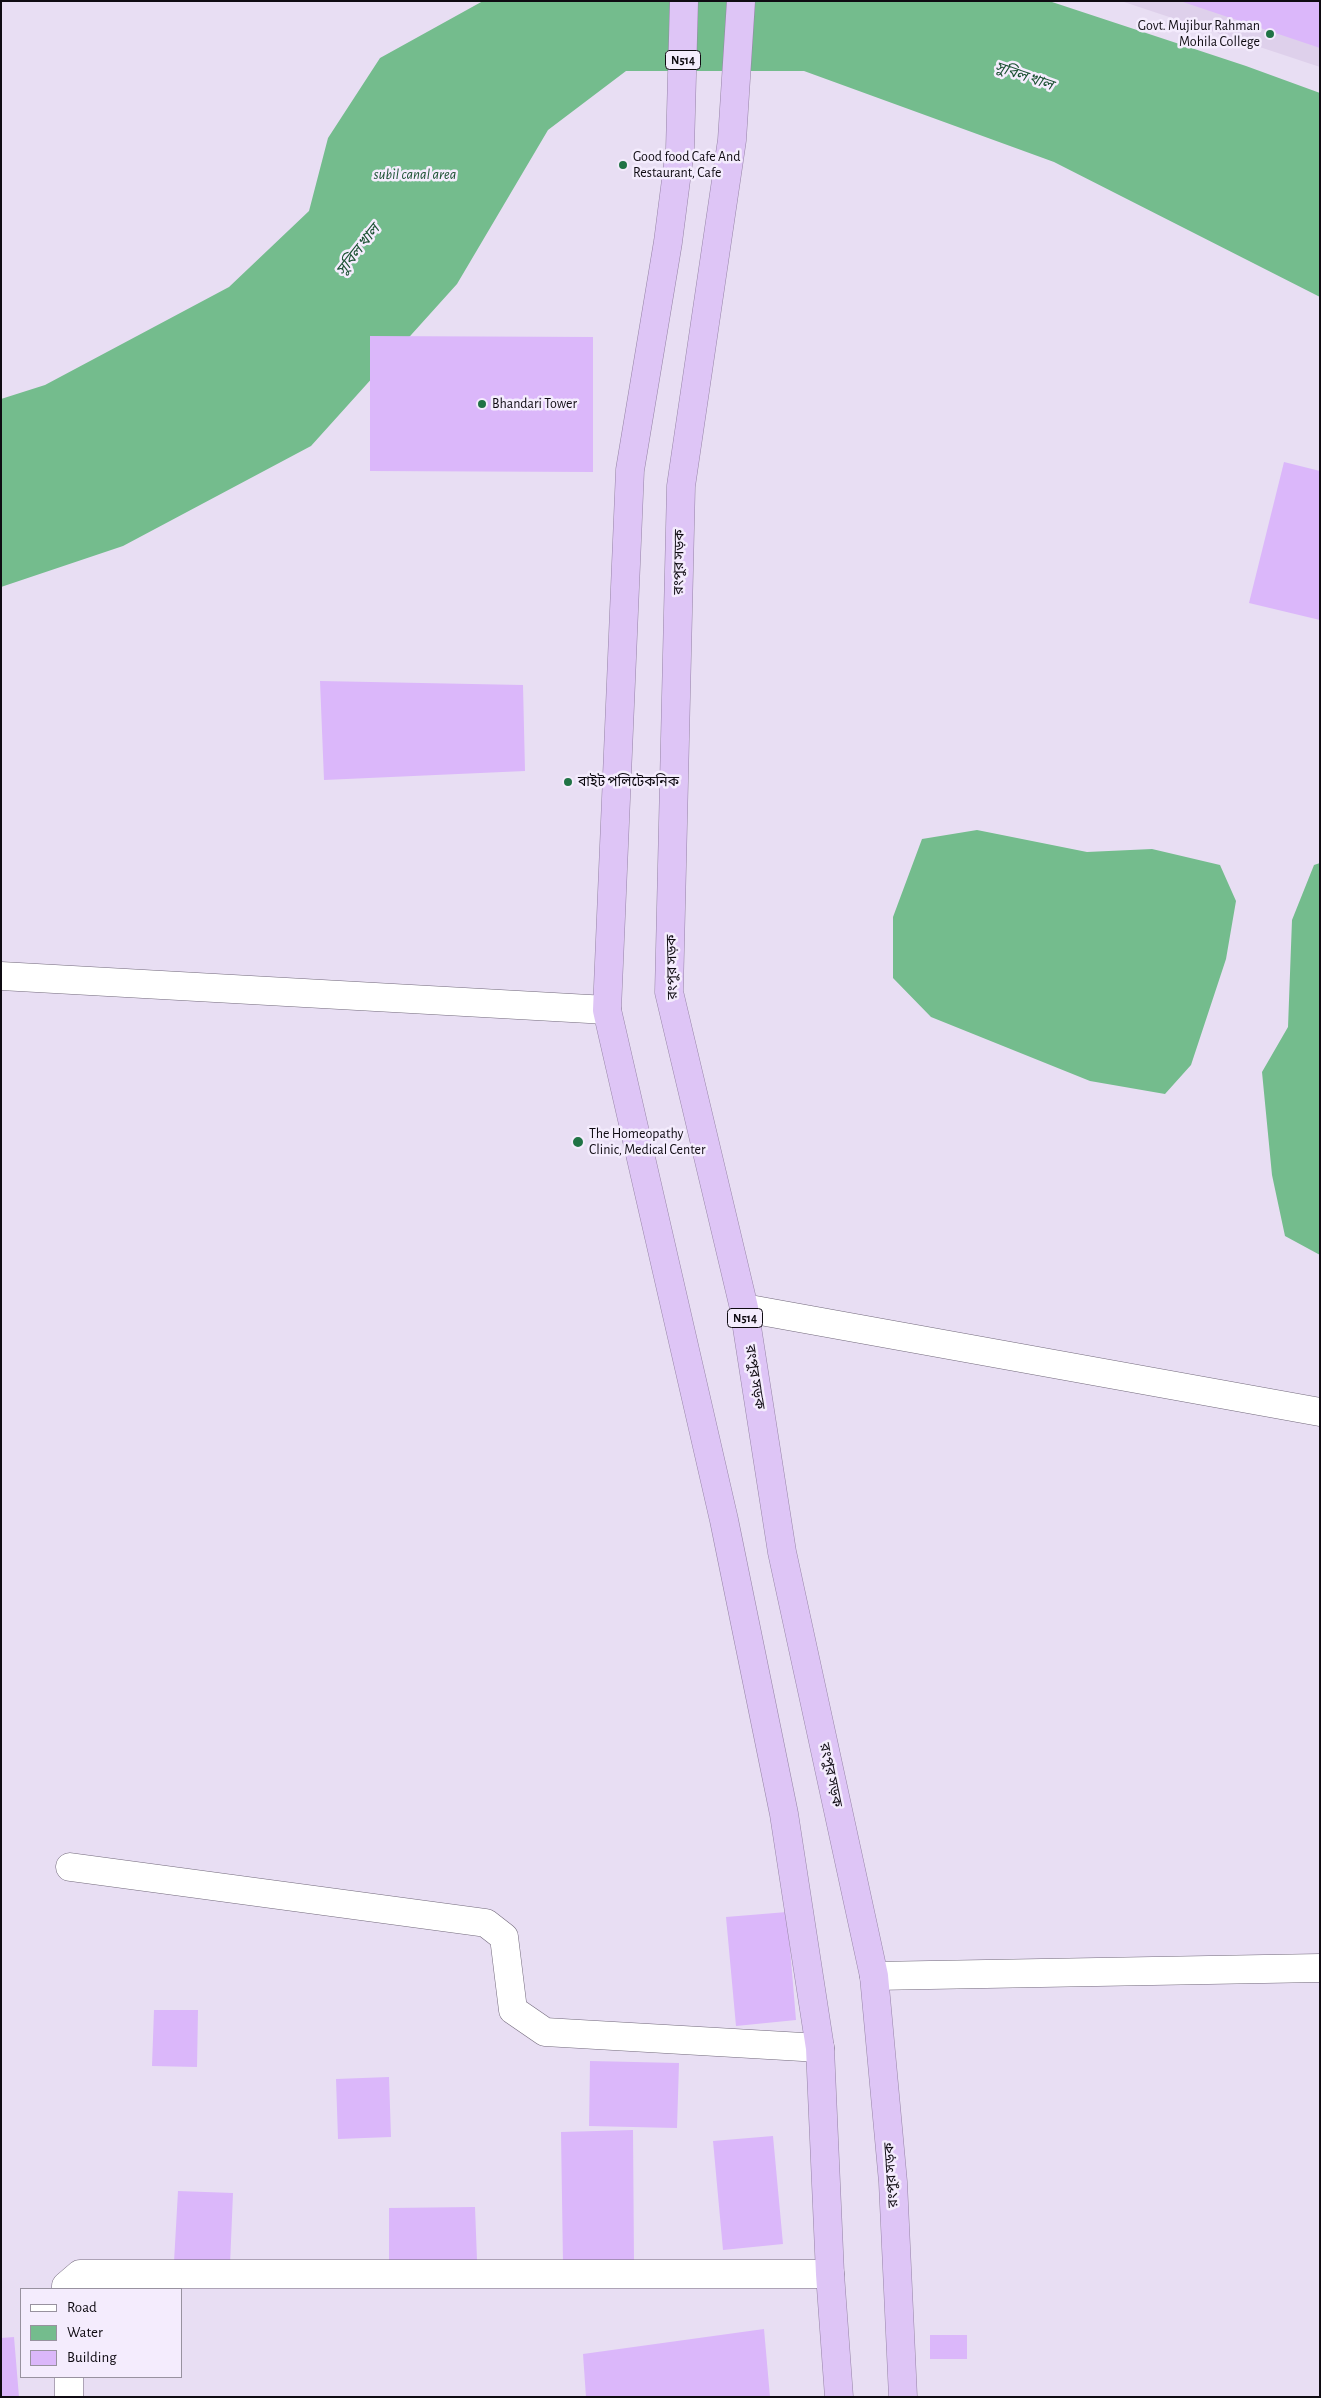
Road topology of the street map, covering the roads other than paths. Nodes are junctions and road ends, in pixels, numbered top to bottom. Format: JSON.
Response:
{"nodes":[{"id":1,"x":684,"y":1,"type":"edge"},
{"id":2,"x":741,"y":1,"type":"edge"},
{"id":3,"x":1,"y":976,"type":"edge"},
{"id":4,"x":607,"y":1010,"type":"junction"},
{"id":5,"x":744,"y":1308,"type":"junction"},
{"id":6,"x":1320,"y":1412,"type":"edge"},
{"id":7,"x":70,"y":1867,"type":"dead end"},
{"id":8,"x":1320,"y":1968,"type":"edge"},
{"id":9,"x":874,"y":1976,"type":"junction"},
{"id":10,"x":820,"y":2048,"type":"junction"},
{"id":11,"x":830,"y":2274,"type":"junction"},
{"id":12,"x":66,"y":2288,"type":"edge"},
{"id":13,"x":69,"y":2378,"type":"edge"},
{"id":14,"x":69,"y":2397,"type":"edge"},
{"id":15,"x":839,"y":2397,"type":"edge"},
{"id":16,"x":903,"y":2397,"type":"edge"}],
"edges":[{"from":1,"to":4,"type":"highway","number":"N514"},
{"from":2,"to":5,"type":"highway","name":"রংপুর সড়ক","number":"N514"},
{"from":3,"to":4,"type":"street"},
{"from":4,"to":10,"type":"highway"},
{"from":5,"to":6,"type":"street"},
{"from":5,"to":9,"type":"highway","name":"রংপুর সড়ক","number":"N514"},
{"from":7,"to":10,"type":"street"},
{"from":8,"to":9,"type":"street"},
{"from":9,"to":16,"type":"highway","name":"রংপুর সড়ক","number":"N514"},
{"from":10,"to":11,"type":"highway"},
{"from":11,"to":12,"type":"street"},
{"from":11,"to":15,"type":"highway"},
{"from":13,"to":14,"type":"street"}]}
